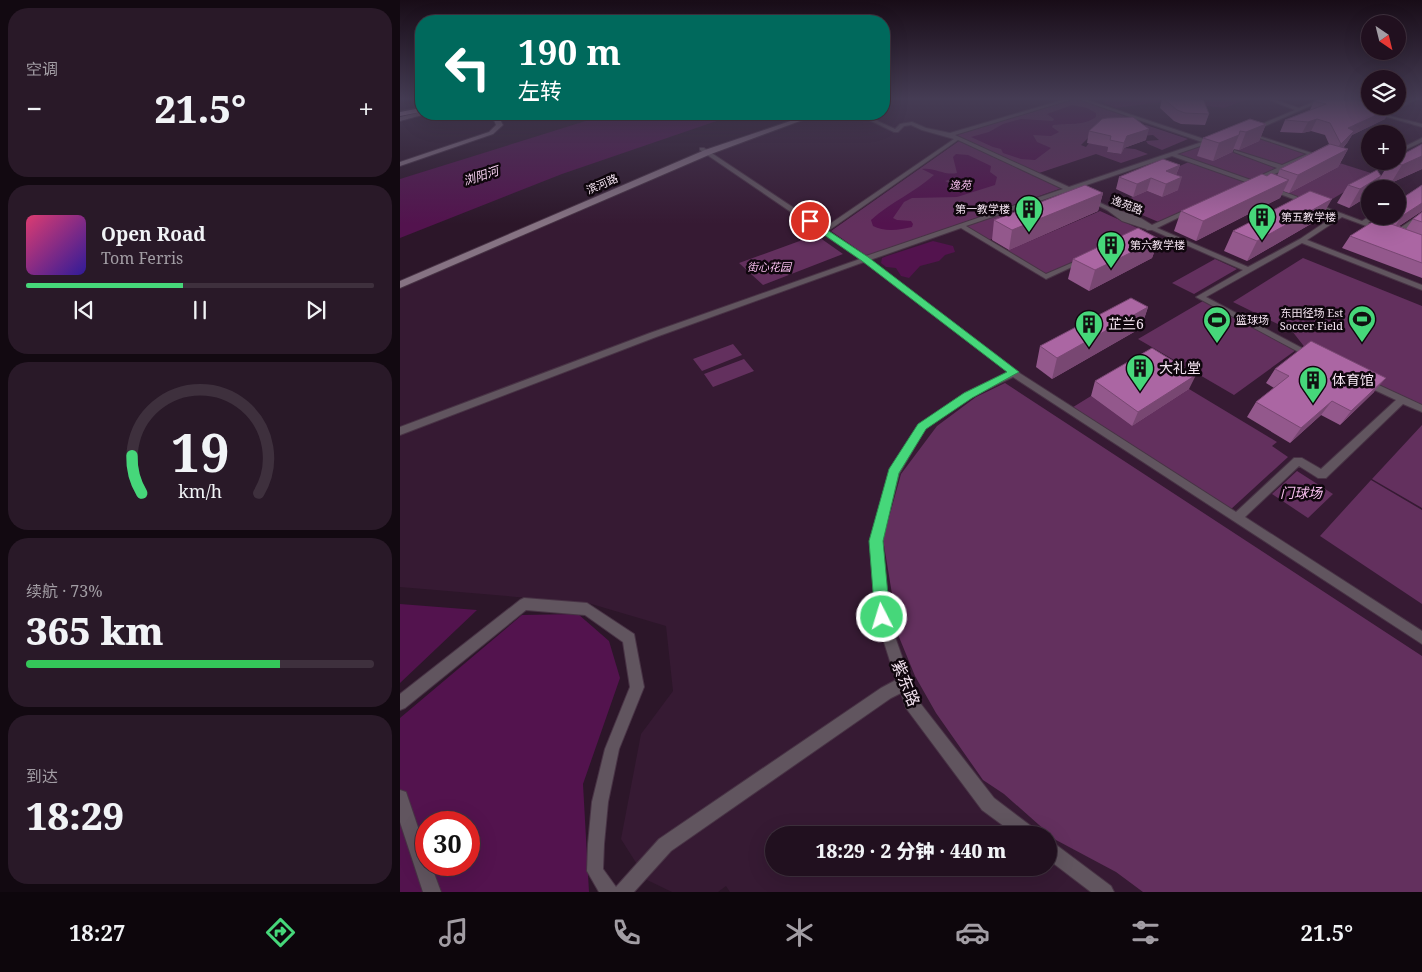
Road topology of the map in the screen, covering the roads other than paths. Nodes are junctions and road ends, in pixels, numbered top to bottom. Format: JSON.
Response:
{"nodes":[{"id":1,"x":469,"y":141,"type":"edge"},
{"id":2,"x":730,"y":141,"type":"edge"},
{"id":3,"x":734,"y":141,"type":"edge"},
{"id":4,"x":954,"y":141,"type":"edge"},
{"id":5,"x":964,"y":141,"type":"edge"},
{"id":6,"x":1202,"y":141,"type":"edge"},
{"id":7,"x":1211,"y":141,"type":"edge"},
{"id":8,"x":1272,"y":141,"type":"edge"},
{"id":9,"x":1421,"y":141,"type":"edge"},
{"id":10,"x":1206,"y":142,"type":"junction"},
{"id":11,"x":1406,"y":149,"type":"edge"},
{"id":12,"x":705,"y":150,"type":"junction"},
{"id":13,"x":1236,"y":151,"type":"edge"},
{"id":14,"x":1171,"y":154,"type":"junction"},
{"id":15,"x":1311,"y":154,"type":"junction"},
{"id":16,"x":1319,"y":156,"type":"edge"},
{"id":17,"x":400,"y":164,"type":"edge"},
{"id":18,"x":1283,"y":167,"type":"junction"},
{"id":19,"x":1292,"y":170,"type":"edge"},
{"id":20,"x":1251,"y":182,"type":"junction"},
{"id":21,"x":1242,"y":186,"type":"edge"},
{"id":22,"x":1067,"y":189,"type":"junction"},
{"id":23,"x":1076,"y":193,"type":"edge"},
{"id":24,"x":1084,"y":197,"type":"edge"},
{"id":25,"x":1197,"y":207,"type":"edge"},
{"id":26,"x":1341,"y":215,"type":"junction"},
{"id":27,"x":1422,"y":215,"type":"edge"},
{"id":28,"x":1361,"y":223,"type":"edge"},
{"id":29,"x":1366,"y":225,"type":"edge"},
{"id":30,"x":961,"y":226,"type":"junction"},
{"id":31,"x":1152,"y":228,"type":"junction"},
{"id":32,"x":824,"y":231,"type":"junction"},
{"id":33,"x":1144,"y":231,"type":"edge"},
{"id":34,"x":1302,"y":240,"type":"junction"},
{"id":35,"x":1090,"y":256,"type":"edge"},
{"id":36,"x":865,"y":259,"type":"junction"},
{"id":37,"x":436,"y":260,"type":"dead end"},
{"id":38,"x":1248,"y":270,"type":"junction"},
{"id":39,"x":400,"y":285,"type":"edge"},
{"id":40,"x":1422,"y":288,"type":"edge"},
{"id":41,"x":1314,"y":356,"type":"edge"},
{"id":42,"x":1014,"y":372,"type":"junction"},
{"id":43,"x":1359,"y":379,"type":"edge"},
{"id":44,"x":1402,"y":400,"type":"junction"},
{"id":45,"x":1422,"y":409,"type":"edge"},
{"id":46,"x":400,"y":431,"type":"edge"},
{"id":47,"x":1237,"y":518,"type":"junction"},
{"id":48,"x":1422,"y":638,"type":"edge"},
{"id":49,"x":904,"y":684,"type":"junction"},
{"id":50,"x":400,"y":703,"type":"edge"},
{"id":51,"x":400,"y":798,"type":"edge"},
{"id":52,"x":1017,"y":826,"type":"edge"},
{"id":53,"x":1057,"y":856,"type":"edge"},
{"id":54,"x":432,"y":892,"type":"edge"},
{"id":55,"x":610,"y":892,"type":"edge"},
{"id":56,"x":622,"y":892,"type":"edge"},
{"id":57,"x":1105,"y":892,"type":"edge"}],
"edges":[{"from":1,"to":17,"type":"main road"},
{"from":2,"to":12,"type":"main road","name":"滨河路"},
{"from":3,"to":12,"type":"main road","name":"滨河路"},
{"from":4,"to":32,"type":"street"},
{"from":5,"to":22,"type":"street"},
{"from":6,"to":10,"type":"street"},
{"from":7,"to":10,"type":"street"},
{"from":8,"to":15,"type":"street"},
{"from":9,"to":11,"type":"street"},
{"from":10,"to":14,"type":"street"},
{"from":12,"to":32,"type":"street"},
{"from":12,"to":37,"type":"main road","name":"滨河路"},
{"from":12,"to":39,"type":"main road","name":"滨河路"},
{"from":13,"to":18,"type":"street"},
{"from":14,"to":20,"type":"street"},
{"from":14,"to":22,"type":"street"},
{"from":15,"to":16,"type":"street"},
{"from":15,"to":18,"type":"street"},
{"from":18,"to":19,"type":"street"},
{"from":18,"to":20,"type":"street"},
{"from":20,"to":21,"type":"street"},
{"from":20,"to":26,"type":"street"},
{"from":22,"to":23,"type":"street"},
{"from":22,"to":30,"type":"street"},
{"from":24,"to":31,"type":"street","name":"逸苑路"},
{"from":25,"to":31,"type":"street"},
{"from":26,"to":28,"type":"street"},
{"from":26,"to":34,"type":"street"},
{"from":27,"to":29,"type":"street"},
{"from":30,"to":35,"type":"street"},
{"from":30,"to":36,"type":"street"},
{"from":31,"to":33,"type":"street"},
{"from":31,"to":38,"type":"street","name":"逸苑路"},
{"from":32,"to":36,"type":"street"},
{"from":34,"to":38,"type":"street"},
{"from":34,"to":40,"type":"street"},
{"from":36,"to":42,"type":"street"},
{"from":36,"to":46,"type":"street"},
{"from":38,"to":41,"type":"street"},
{"from":42,"to":47,"type":"street"},
{"from":42,"to":49,"type":"street","name":"紫东路"},
{"from":43,"to":44,"type":"street"},
{"from":44,"to":45,"type":"street"},
{"from":44,"to":47,"type":"street"},
{"from":47,"to":48,"type":"street"},
{"from":49,"to":52,"type":"street","name":"紫东路"},
{"from":49,"to":56,"type":"street"},
{"from":50,"to":55,"type":"street"},
{"from":51,"to":54,"type":"street"},
{"from":53,"to":57,"type":"street"}]}
